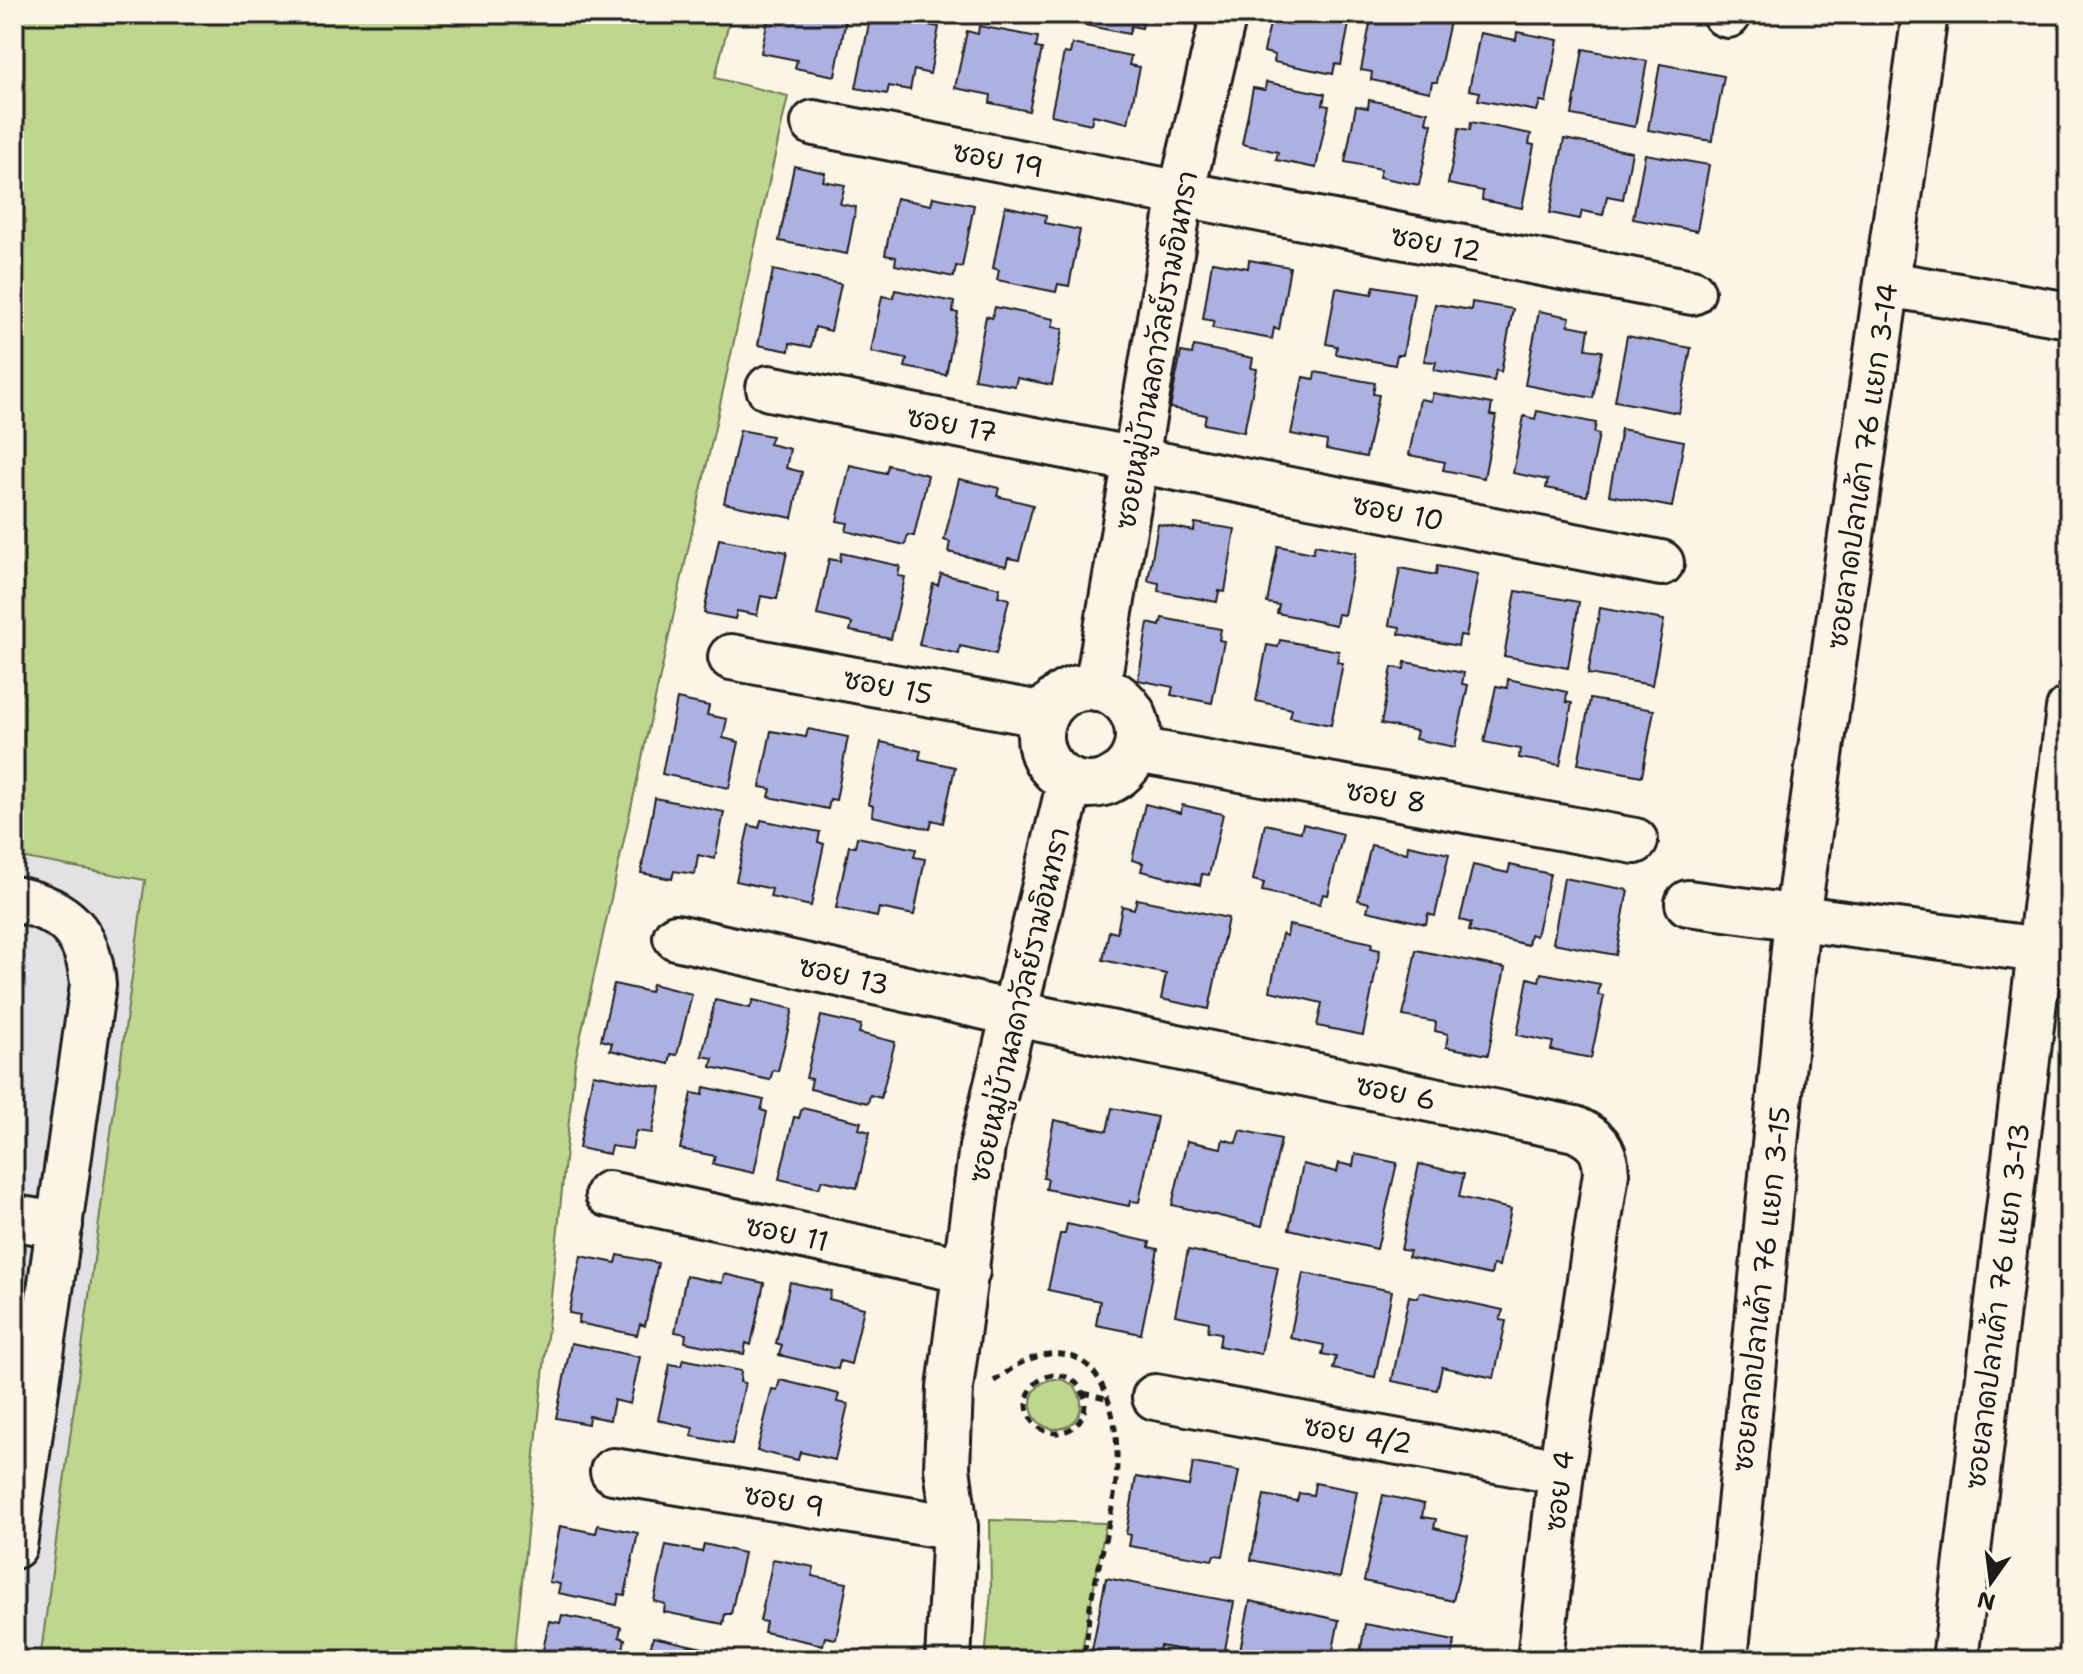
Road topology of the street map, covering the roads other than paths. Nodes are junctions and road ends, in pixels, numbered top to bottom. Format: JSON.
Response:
{"nodes":[{"id":1,"x":1224,"y":14,"type":"edge"},
{"id":2,"x":1925,"y":14,"type":"edge"},
{"id":3,"x":814,"y":123,"type":"dead end"},
{"id":4,"x":1181,"y":194,"type":"junction"},
{"id":5,"x":1888,"y":284,"type":"junction"},
{"id":6,"x":1692,"y":292,"type":"dead end"},
{"id":7,"x":2069,"y":315,"type":"edge"},
{"id":8,"x":769,"y":388,"type":"dead end"},
{"id":9,"x":1136,"y":461,"type":"junction"},
{"id":10,"x":1661,"y":563,"type":"dead end"},
{"id":11,"x":731,"y":657,"type":"dead end"},
{"id":12,"x":1097,"y":688,"type":"junction"},
{"id":13,"x":2069,"y":709,"type":"edge"},
{"id":14,"x":1045,"y":715,"type":"junction"},
{"id":15,"x":1137,"y":750,"type":"junction"},
{"id":16,"x":1070,"y":781,"type":"junction"},
{"id":17,"x":1635,"y":841,"type":"dead end"},
{"id":18,"x":14,"y":899,"type":"edge"},
{"id":19,"x":1688,"y":903,"type":"dead end"},
{"id":20,"x":1797,"y":918,"type":"junction"},
{"id":21,"x":676,"y":937,"type":"dead end"},
{"id":22,"x":2054,"y":953,"type":"edge"},
{"id":23,"x":1012,"y":1013,"type":"junction"},
{"id":24,"x":608,"y":1194,"type":"dead end"},
{"id":25,"x":14,"y":1218,"type":"edge"},
{"id":26,"x":60,"y":1225,"type":"junction"},
{"id":27,"x":967,"y":1271,"type":"junction"},
{"id":28,"x":1584,"y":1322,"type":"joint"},
{"id":29,"x":1155,"y":1397,"type":"dead end"},
{"id":30,"x":613,"y":1471,"type":"dead end"},
{"id":31,"x":1561,"y":1472,"type":"junction"},
{"id":32,"x":955,"y":1528,"type":"junction"},
{"id":33,"x":14,"y":1546,"type":"edge"},
{"id":34,"x":948,"y":1660,"type":"edge"},
{"id":35,"x":1540,"y":1660,"type":"edge"},
{"id":36,"x":1725,"y":1660,"type":"edge"},
{"id":37,"x":1955,"y":1660,"type":"edge"}],
"edges":[{"from":1,"to":4,"type":"street","name":"ซอยหมู่บ้านลดาวัลย์รามอินทรา"},
{"from":2,"to":5,"type":"street","name":"ซอยลาดปลาเค้า 76 แยก 3-14"},
{"from":3,"to":4,"type":"street","name":"ซอย 19"},
{"from":4,"to":6,"type":"street","name":"ซอย 12"},
{"from":4,"to":9,"type":"street","name":"ซอยหมู่บ้านลดาวัลย์รามอินทรา"},
{"from":5,"to":7,"type":"street"},
{"from":5,"to":20,"type":"street","name":"ซอยลาดปลาเค้า 76 แยก 3-14"},
{"from":8,"to":9,"type":"street","name":"ซอย 17"},
{"from":9,"to":10,"type":"street","name":"ซอย 10"},
{"from":9,"to":12,"type":"street","name":"ซอยหมู่บ้านลดาวัลย์รามอินทรา"},
{"from":11,"to":14,"type":"street","name":"ซอย 15"},
{"from":12,"to":14,"type":"street"},
{"from":12,"to":15,"type":"street"},
{"from":13,"to":22,"type":"street","name":"ซอยลาดปลาเค้า 76 แยก 3-13"},
{"from":14,"to":16,"type":"street"},
{"from":15,"to":16,"type":"street"},
{"from":15,"to":17,"type":"street","name":"ซอย 8"},
{"from":16,"to":23,"type":"street","name":"ซอยหมู่บ้านลดาวัลย์รามอินทรา"},
{"from":18,"to":26,"type":"street"},
{"from":19,"to":20,"type":"street"},
{"from":20,"to":22,"type":"street"},
{"from":20,"to":36,"type":"street","name":"ซอยลาดปลาเค้า 76 แยก 3-15"},
{"from":21,"to":23,"type":"street","name":"ซอย 13"},
{"from":22,"to":37,"type":"street","name":"ซอยลาดปลาเค้า 76 แยก 3-13"},
{"from":23,"to":27,"type":"street","name":"ซอยหมู่บ้านลดาวัลย์รามอินทรา"},
{"from":23,"to":28,"type":"street","name":"ซอย 6"},
{"from":24,"to":27,"type":"street","name":"ซอย 11"},
{"from":25,"to":26,"type":"street"},
{"from":26,"to":33,"type":"street"},
{"from":27,"to":32,"type":"street","name":"ซอยหมู่บ้านลดาวัลย์รามอินทรา"},
{"from":28,"to":31,"type":"street","name":"ซอย 4"},
{"from":29,"to":31,"type":"street","name":"ซอย 4/2"},
{"from":30,"to":32,"type":"street","name":"ซอย 9"},
{"from":31,"to":35,"type":"street","name":"ซอย 4"},
{"from":32,"to":34,"type":"street","name":"ซอยหมู่บ้านลดาวัลย์รามอินทรา"}]}
